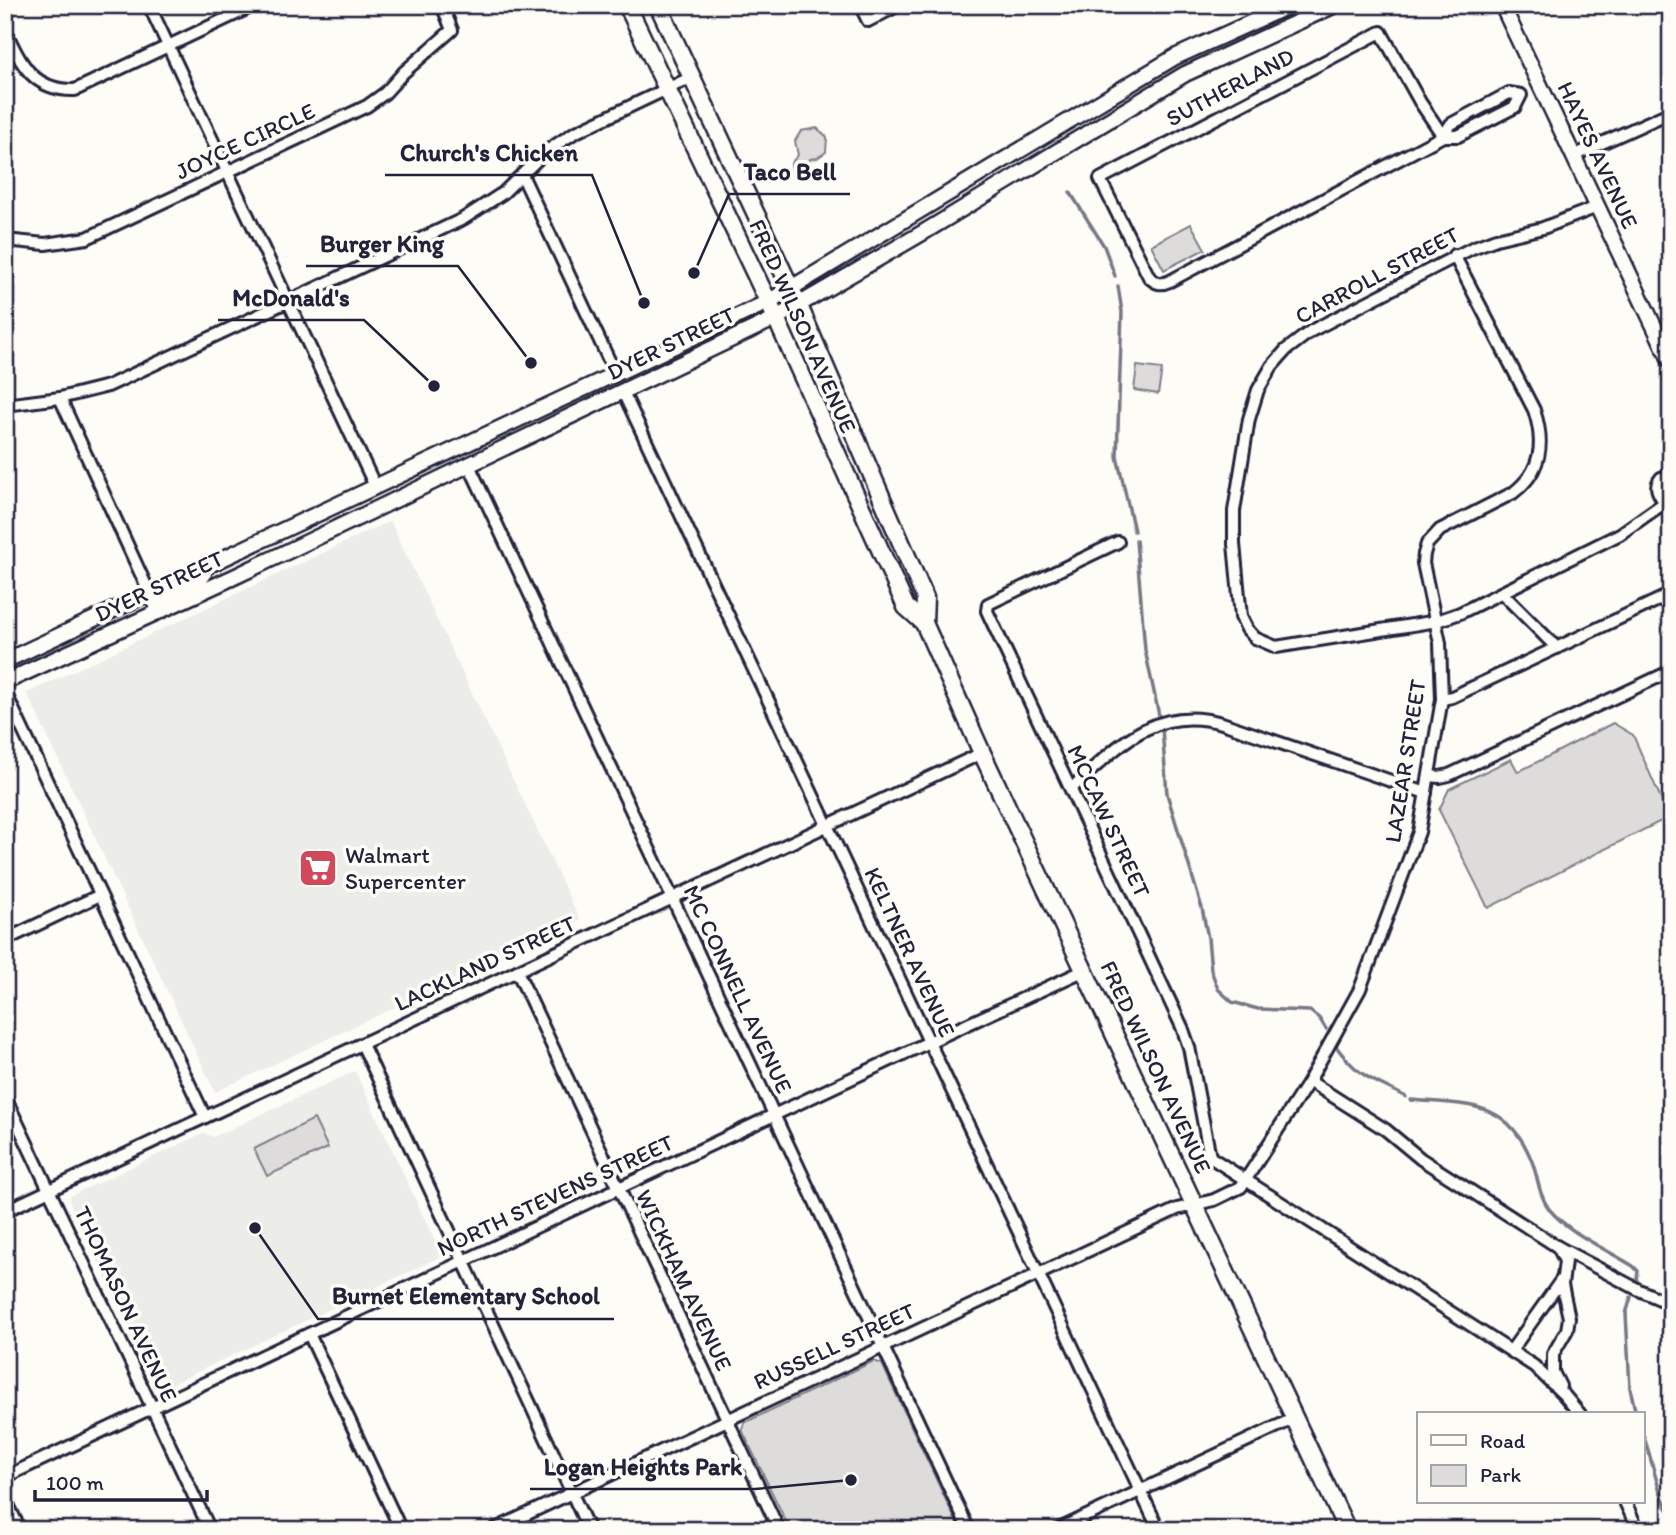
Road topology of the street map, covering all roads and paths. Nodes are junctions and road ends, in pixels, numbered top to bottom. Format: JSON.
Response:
{"nodes":[{"id":1,"x":149,"y":5,"type":"edge"},
{"id":2,"x":256,"y":5,"type":"edge"},
{"id":3,"x":442,"y":5,"type":"edge"},
{"id":4,"x":627,"y":5,"type":"edge"},
{"id":5,"x":658,"y":5,"type":"edge"},
{"id":6,"x":860,"y":5,"type":"edge"},
{"id":7,"x":899,"y":5,"type":"edge"},
{"id":8,"x":1290,"y":5,"type":"edge"},
{"id":9,"x":1335,"y":5,"type":"edge"},
{"id":10,"x":1502,"y":5,"type":"edge"},
{"id":11,"x":1667,"y":5,"type":"edge"},
{"id":12,"x":1671,"y":15,"type":"edge"},
{"id":13,"x":5,"y":30,"type":"edge"},
{"id":14,"x":169,"y":47,"type":"junction"},
{"id":15,"x":691,"y":76,"type":"junction"},
{"id":16,"x":1539,"y":84,"type":"junction"},
{"id":17,"x":666,"y":89,"type":"junction"},
{"id":18,"x":1671,"y":112,"type":"edge"},
{"id":19,"x":1443,"y":136,"type":"junction"},
{"id":20,"x":1573,"y":156,"type":"junction"},
{"id":21,"x":227,"y":172,"type":"junction"},
{"id":22,"x":522,"y":175,"type":"junction"},
{"id":23,"x":1597,"y":207,"type":"junction"},
{"id":24,"x":5,"y":240,"type":"edge"},
{"id":25,"x":1454,"y":256,"type":"junction"},
{"id":26,"x":791,"y":289,"type":"junction"},
{"id":27,"x":289,"y":301,"type":"junction"},
{"id":28,"x":768,"y":302,"type":"junction"},
{"id":29,"x":799,"y":306,"type":"junction"},
{"id":30,"x":776,"y":318,"type":"junction"},
{"id":31,"x":1671,"y":362,"type":"edge"},
{"id":32,"x":615,"y":373,"type":"junction"},
{"id":33,"x":623,"y":392,"type":"junction"},
{"id":34,"x":60,"y":398,"type":"junction"},
{"id":35,"x":5,"y":405,"type":"edge"},
{"id":36,"x":582,"y":411,"type":"junction"},
{"id":37,"x":507,"y":425,"type":"junction"},
{"id":38,"x":469,"y":466,"type":"junction"},
{"id":39,"x":1671,"y":475,"type":"edge"},
{"id":40,"x":375,"y":486,"type":"junction"},
{"id":41,"x":1668,"y":500,"type":"edge"},
{"id":42,"x":334,"y":529,"type":"junction"},
{"id":43,"x":1118,"y":542,"type":"dead end"},
{"id":44,"x":212,"y":563,"type":"junction"},
{"id":45,"x":149,"y":593,"type":"junction"},
{"id":46,"x":1502,"y":593,"type":"junction"},
{"id":47,"x":1671,"y":594,"type":"edge"},
{"id":48,"x":158,"y":612,"type":"junction"},
{"id":49,"x":1437,"y":621,"type":"junction"},
{"id":50,"x":924,"y":623,"type":"junction"},
{"id":51,"x":1557,"y":648,"type":"junction"},
{"id":52,"x":5,"y":661,"type":"edge"},
{"id":53,"x":1671,"y":671,"type":"edge"},
{"id":54,"x":5,"y":682,"type":"edge"},
{"id":55,"x":5,"y":692,"type":"edge"},
{"id":56,"x":1442,"y":699,"type":"junction"},
{"id":57,"x":982,"y":753,"type":"junction"},
{"id":58,"x":1429,"y":776,"type":"junction"},
{"id":59,"x":1072,"y":788,"type":"junction"},
{"id":60,"x":1426,"y":793,"type":"junction"},
{"id":61,"x":827,"y":825,"type":"junction"},
{"id":62,"x":100,"y":895,"type":"junction"},
{"id":63,"x":672,"y":898,"type":"junction"},
{"id":64,"x":5,"y":940,"type":"edge"},
{"id":65,"x":1085,"y":970,"type":"junction"},
{"id":66,"x":517,"y":971,"type":"junction"},
{"id":67,"x":929,"y":1042,"type":"junction"},
{"id":68,"x":362,"y":1044,"type":"junction"},
{"id":69,"x":1309,"y":1082,"type":"junction"},
{"id":70,"x":5,"y":1097,"type":"edge"},
{"id":71,"x":774,"y":1115,"type":"junction"},
{"id":72,"x":205,"y":1117,"type":"junction"},
{"id":73,"x":1245,"y":1181,"type":"junction"},
{"id":74,"x":618,"y":1188,"type":"junction"},
{"id":75,"x":50,"y":1190,"type":"junction"},
{"id":76,"x":1195,"y":1205,"type":"junction"},
{"id":77,"x":5,"y":1211,"type":"edge"},
{"id":78,"x":1558,"y":1247,"type":"junction"},
{"id":79,"x":464,"y":1261,"type":"junction"},
{"id":80,"x":1038,"y":1273,"type":"junction"},
{"id":81,"x":1562,"y":1279,"type":"junction"},
{"id":82,"x":1671,"y":1304,"type":"edge"},
{"id":83,"x":309,"y":1334,"type":"junction"},
{"id":84,"x":883,"y":1346,"type":"junction"},
{"id":85,"x":1511,"y":1351,"type":"junction"},
{"id":86,"x":1564,"y":1395,"type":"junction"},
{"id":87,"x":152,"y":1408,"type":"junction"},
{"id":88,"x":1578,"y":1412,"type":"edge"},
{"id":89,"x":1295,"y":1418,"type":"junction"},
{"id":90,"x":727,"y":1420,"type":"junction"},
{"id":91,"x":5,"y":1477,"type":"edge"},
{"id":92,"x":1140,"y":1491,"type":"junction"},
{"id":93,"x":572,"y":1493,"type":"junction"},
{"id":94,"x":5,"y":1498,"type":"edge"},
{"id":95,"x":1626,"y":1504,"type":"edge"},
{"id":96,"x":20,"y":1530,"type":"edge"},
{"id":97,"x":209,"y":1530,"type":"edge"},
{"id":98,"x":401,"y":1530,"type":"edge"},
{"id":99,"x":493,"y":1530,"type":"edge"},
{"id":100,"x":589,"y":1530,"type":"edge"},
{"id":101,"x":779,"y":1530,"type":"edge"},
{"id":102,"x":969,"y":1530,"type":"edge"},
{"id":103,"x":1057,"y":1530,"type":"edge"},
{"id":104,"x":1159,"y":1530,"type":"edge"},
{"id":105,"x":1347,"y":1530,"type":"edge"},
{"id":106,"x":1638,"y":1530,"type":"edge"}],
"edges":[{"from":1,"to":14,"type":"street"},
{"from":2,"to":14,"type":"street"},
{"from":3,"to":21,"type":"street","name":"JOYCE CIRCLE"},
{"from":4,"to":17,"type":"main road","name":"FRED WILSON AVENUE"},
{"from":5,"to":15,"type":"main road","name":"FRED WILSON AVENUE"},
{"from":6,"to":7,"type":"street"},
{"from":8,"to":26,"type":"main road","name":"DYER STREET"},
{"from":9,"to":29,"type":"main road","name":"DYER STREET"},
{"from":10,"to":16,"type":"main road","name":"HAYES AVENUE"},
{"from":11,"to":12,"type":"street"},
{"from":13,"to":14,"type":"street"},
{"from":14,"to":21,"type":"street"},
{"from":15,"to":17,"type":"street"},
{"from":15,"to":26,"type":"main road","name":"FRED WILSON AVENUE"},
{"from":16,"to":19,"type":"street"},
{"from":16,"to":20,"type":"main road","name":"HAYES AVENUE"},
{"from":17,"to":22,"type":"street"},
{"from":17,"to":28,"type":"main road","name":"FRED WILSON AVENUE"},
{"from":18,"to":20,"type":"street"},
{"from":19,"to":19,"type":"street","name":"SUTHERLAND"},
{"from":20,"to":23,"type":"main road","name":"HAYES AVENUE"},
{"from":21,"to":24,"type":"street","name":"JOYCE CIRCLE"},
{"from":21,"to":27,"type":"street"},
{"from":22,"to":27,"type":"street"},
{"from":22,"to":32,"type":"street"},
{"from":23,"to":25,"type":"street","name":"CARROLL STREET"},
{"from":23,"to":31,"type":"main road","name":"HAYES AVENUE"},
{"from":25,"to":49,"type":"street","name":"LAZEAR STREET"},
{"from":25,"to":49,"type":"street","name":"CARROLL STREET"},
{"from":26,"to":28,"type":"main road","name":"DYER STREET"},
{"from":26,"to":29,"type":"main road","name":"FRED WILSON AVENUE"},
{"from":27,"to":34,"type":"street"},
{"from":27,"to":40,"type":"street"},
{"from":28,"to":30,"type":"main road","name":"FRED WILSON AVENUE"},
{"from":28,"to":32,"type":"main road","name":"DYER STREET"},
{"from":29,"to":30,"type":"main road","name":"DYER STREET"},
{"from":29,"to":50,"type":"main road","name":"FRED WILSON AVENUE"},
{"from":30,"to":33,"type":"main road","name":"DYER STREET"},
{"from":30,"to":50,"type":"main road","name":"FRED WILSON AVENUE"},
{"from":32,"to":36,"type":"main road"},
{"from":32,"to":37,"type":"main road","name":"DYER STREET"},
{"from":33,"to":36,"type":"main road","name":"DYER STREET"},
{"from":33,"to":61,"type":"street","name":"KELTNER AVENUE"},
{"from":34,"to":35,"type":"street"},
{"from":34,"to":45,"type":"street"},
{"from":36,"to":38,"type":"main road","name":"DYER STREET"},
{"from":37,"to":38,"type":"main road"},
{"from":37,"to":40,"type":"main road","name":"DYER STREET"},
{"from":38,"to":42,"type":"main road","name":"DYER STREET"},
{"from":38,"to":63,"type":"street","name":"MC CONNELL AVENUE"},
{"from":39,"to":41,"type":"street"},
{"from":40,"to":42,"type":"main road"},
{"from":40,"to":44,"type":"main road","name":"DYER STREET"},
{"from":41,"to":46,"type":"street"},
{"from":42,"to":48,"type":"main road","name":"DYER STREET"},
{"from":43,"to":59,"type":"street","name":"MCCAW STREET"},
{"from":44,"to":45,"type":"main road","name":"DYER STREET"},
{"from":44,"to":48,"type":"main road"},
{"from":45,"to":52,"type":"main road","name":"DYER STREET"},
{"from":46,"to":49,"type":"street"},
{"from":46,"to":51,"type":"street"},
{"from":47,"to":51,"type":"street"},
{"from":48,"to":54,"type":"main road","name":"DYER STREET"},
{"from":49,"to":56,"type":"street","name":"LAZEAR STREET"},
{"from":50,"to":57,"type":"main road","name":"FRED WILSON AVENUE"},
{"from":51,"to":56,"type":"street"},
{"from":53,"to":58,"type":"street"},
{"from":55,"to":62,"type":"street"},
{"from":56,"to":58,"type":"street","name":"LAZEAR STREET"},
{"from":57,"to":61,"type":"street","name":"LACKLAND STREET"},
{"from":57,"to":65,"type":"main road","name":"FRED WILSON AVENUE"},
{"from":58,"to":60,"type":"street","name":"LAZEAR STREET"},
{"from":59,"to":60,"type":"street"},
{"from":59,"to":73,"type":"street","name":"MCCAW STREET"},
{"from":60,"to":69,"type":"street","name":"LAZEAR STREET"},
{"from":61,"to":63,"type":"street","name":"LACKLAND STREET"},
{"from":61,"to":67,"type":"street","name":"KELTNER AVENUE"},
{"from":62,"to":64,"type":"street"},
{"from":62,"to":72,"type":"street"},
{"from":63,"to":66,"type":"street","name":"LACKLAND STREET"},
{"from":63,"to":71,"type":"street","name":"MC CONNELL AVENUE"},
{"from":65,"to":67,"type":"street","name":"NORTH STEVENS STREET"},
{"from":65,"to":76,"type":"main road","name":"FRED WILSON AVENUE"},
{"from":66,"to":68,"type":"street","name":"LACKLAND STREET"},
{"from":66,"to":74,"type":"street","name":"WICKHAM AVENUE"},
{"from":67,"to":71,"type":"street","name":"NORTH STEVENS STREET"},
{"from":67,"to":80,"type":"street","name":"KELTNER AVENUE"},
{"from":68,"to":72,"type":"street","name":"LACKLAND STREET"},
{"from":68,"to":79,"type":"street"},
{"from":69,"to":73,"type":"street","name":"LAZEAR STREET"},
{"from":69,"to":78,"type":"street"},
{"from":70,"to":75,"type":"street","name":"THOMASON AVENUE"},
{"from":71,"to":74,"type":"street","name":"NORTH STEVENS STREET"},
{"from":71,"to":84,"type":"street","name":"MC CONNELL AVENUE"},
{"from":72,"to":75,"type":"street","name":"LACKLAND STREET"},
{"from":73,"to":76,"type":"street","name":"RUSSELL STREET"},
{"from":73,"to":85,"type":"street","name":"MCCAW STREET"},
{"from":74,"to":79,"type":"street","name":"NORTH STEVENS STREET"},
{"from":74,"to":90,"type":"street","name":"WICKHAM AVENUE"},
{"from":75,"to":77,"type":"street","name":"LACKLAND STREET"},
{"from":75,"to":87,"type":"street","name":"THOMASON AVENUE"},
{"from":76,"to":80,"type":"street","name":"RUSSELL STREET"},
{"from":76,"to":89,"type":"main road","name":"FRED WILSON AVENUE"},
{"from":78,"to":81,"type":"street"},
{"from":78,"to":82,"type":"street"},
{"from":79,"to":83,"type":"street","name":"NORTH STEVENS STREET"},
{"from":79,"to":93,"type":"street"},
{"from":80,"to":84,"type":"street","name":"RUSSELL STREET"},
{"from":80,"to":92,"type":"street","name":"KELTNER AVENUE"},
{"from":81,"to":85,"type":"street"},
{"from":81,"to":86,"type":"street"},
{"from":83,"to":87,"type":"street","name":"NORTH STEVENS STREET"},
{"from":83,"to":98,"type":"street"},
{"from":84,"to":90,"type":"street","name":"RUSSELL STREET"},
{"from":84,"to":102,"type":"street","name":"MC CONNELL AVENUE"},
{"from":85,"to":86,"type":"street","name":"MCCAW STREET"},
{"from":86,"to":88,"type":"street","name":"MCCAW STREET"},
{"from":87,"to":91,"type":"street","name":"NORTH STEVENS STREET"},
{"from":87,"to":97,"type":"street","name":"THOMASON AVENUE"},
{"from":89,"to":92,"type":"street"},
{"from":89,"to":105,"type":"main road","name":"FRED WILSON AVENUE"},
{"from":90,"to":93,"type":"street","name":"RUSSELL STREET"},
{"from":90,"to":101,"type":"street","name":"WICKHAM AVENUE"},
{"from":92,"to":103,"type":"street"},
{"from":92,"to":104,"type":"street","name":"KELTNER AVENUE"},
{"from":93,"to":99,"type":"street","name":"RUSSELL STREET"},
{"from":93,"to":100,"type":"street"},
{"from":94,"to":96,"type":"street"},
{"from":95,"to":106,"type":"street"}]}
